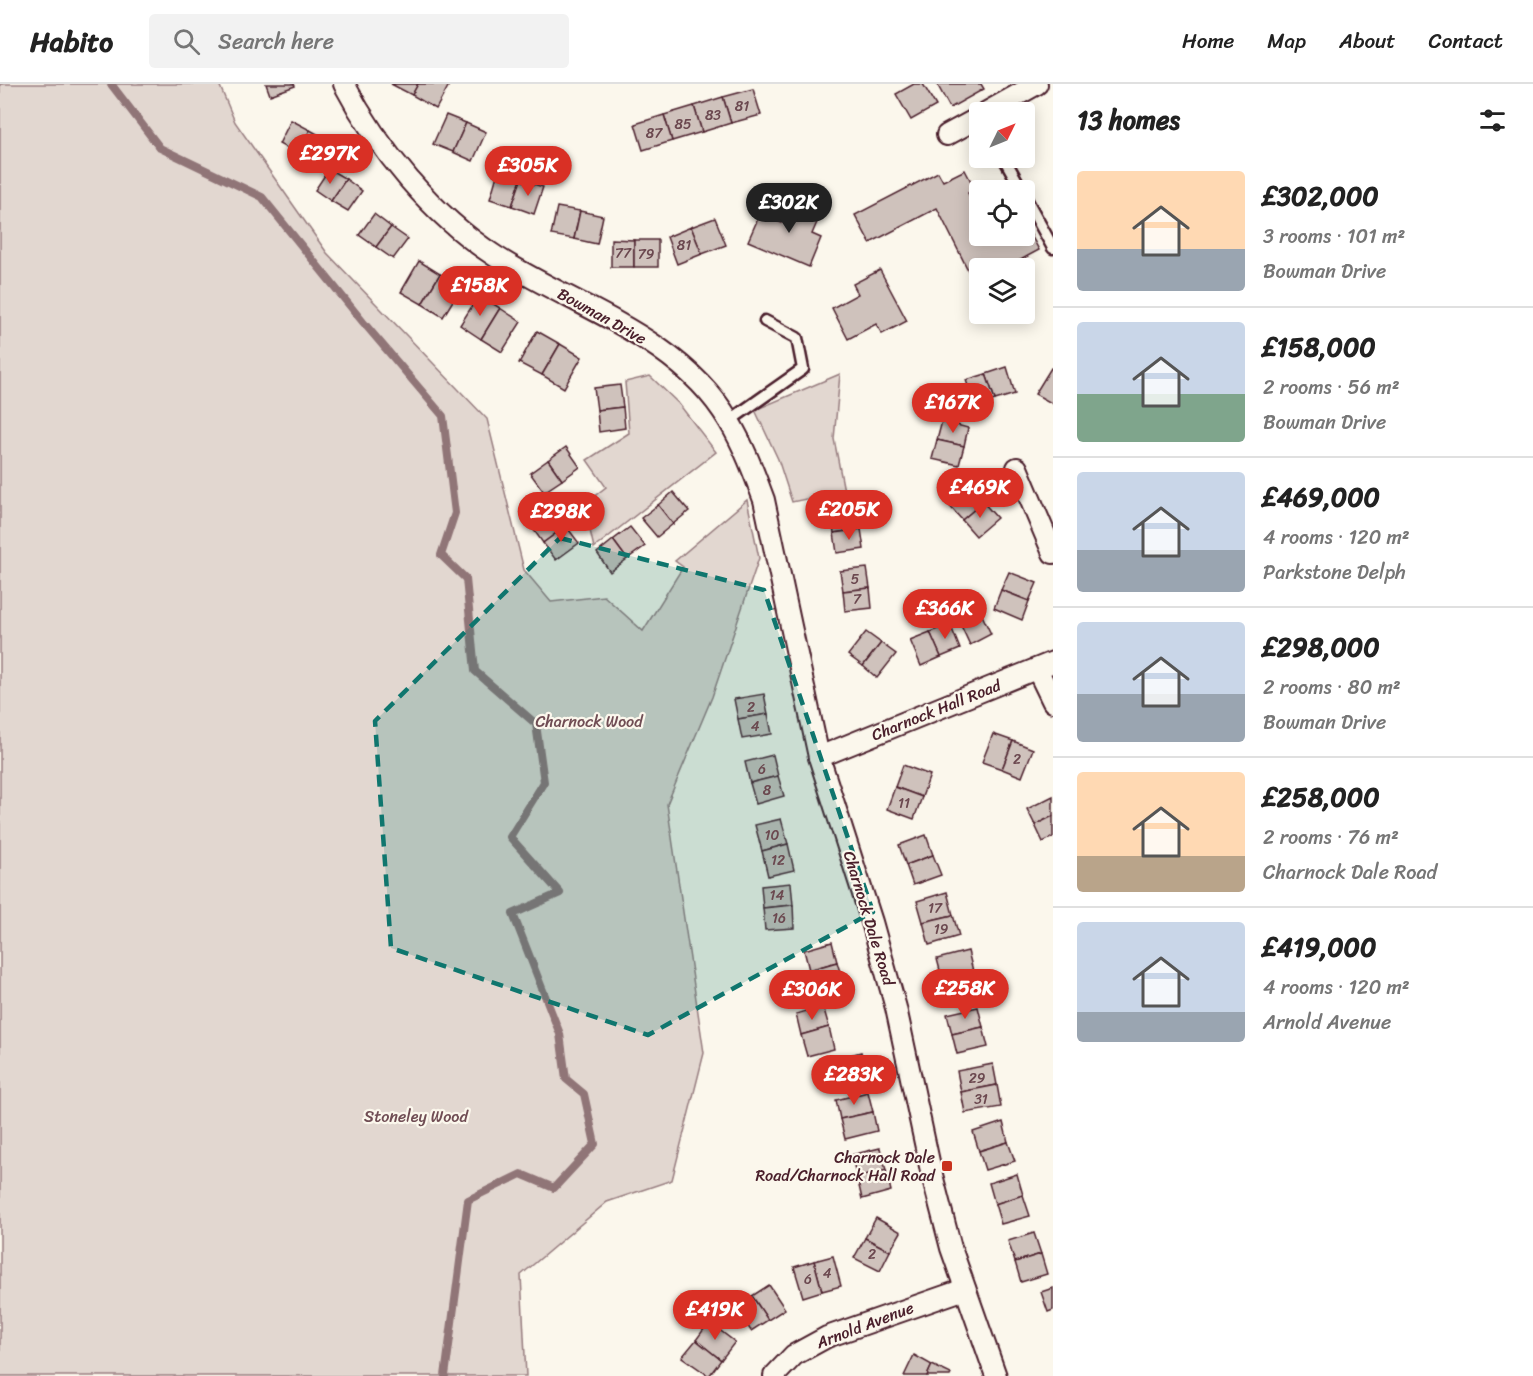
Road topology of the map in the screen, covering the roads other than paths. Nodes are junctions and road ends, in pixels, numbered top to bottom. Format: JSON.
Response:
{"nodes":[{"id":1,"x":344,"y":84,"type":"edge"},
{"id":2,"x":1037,"y":84,"type":"edge"},
{"id":3,"x":1005,"y":102,"type":"edge"},
{"id":4,"x":969,"y":123,"type":"edge"},
{"id":5,"x":947,"y":135,"type":"dead end"},
{"id":6,"x":1035,"y":215,"type":"edge"},
{"id":7,"x":1053,"y":248,"type":"edge"},
{"id":8,"x":765,"y":321,"type":"dead end"},
{"id":9,"x":729,"y":421,"type":"junction"},
{"id":10,"x":749,"y":459,"type":"joint"},
{"id":11,"x":1017,"y":468,"type":"dead end"},
{"id":12,"x":1053,"y":553,"type":"edge"},
{"id":13,"x":1045,"y":666,"type":"edge"},
{"id":14,"x":1053,"y":702,"type":"edge"},
{"id":15,"x":819,"y":757,"type":"junction"},
{"id":16,"x":965,"y":1289,"type":"junction"},
{"id":17,"x":774,"y":1376,"type":"edge"},
{"id":18,"x":996,"y":1376,"type":"edge"}],
"edges":[{"from":1,"to":9,"type":"street","name":"Bowman Drive"},
{"from":2,"to":3,"type":"street"},
{"from":4,"to":5,"type":"street"},
{"from":6,"to":7,"type":"lane"},
{"from":8,"to":9,"type":"lane"},
{"from":9,"to":10,"type":"street","name":"Bowman Drive"},
{"from":10,"to":15,"type":"street","name":"Charnock Dale Road"},
{"from":11,"to":12,"type":"street"},
{"from":13,"to":14,"type":"street"},
{"from":13,"to":15,"type":"street","name":"Charnock Hall Road"},
{"from":15,"to":16,"type":"street","name":"Charnock Dale Road"},
{"from":16,"to":17,"type":"street","name":"Arnold Avenue"},
{"from":16,"to":18,"type":"street","name":"Charnock Dale Road"}]}
